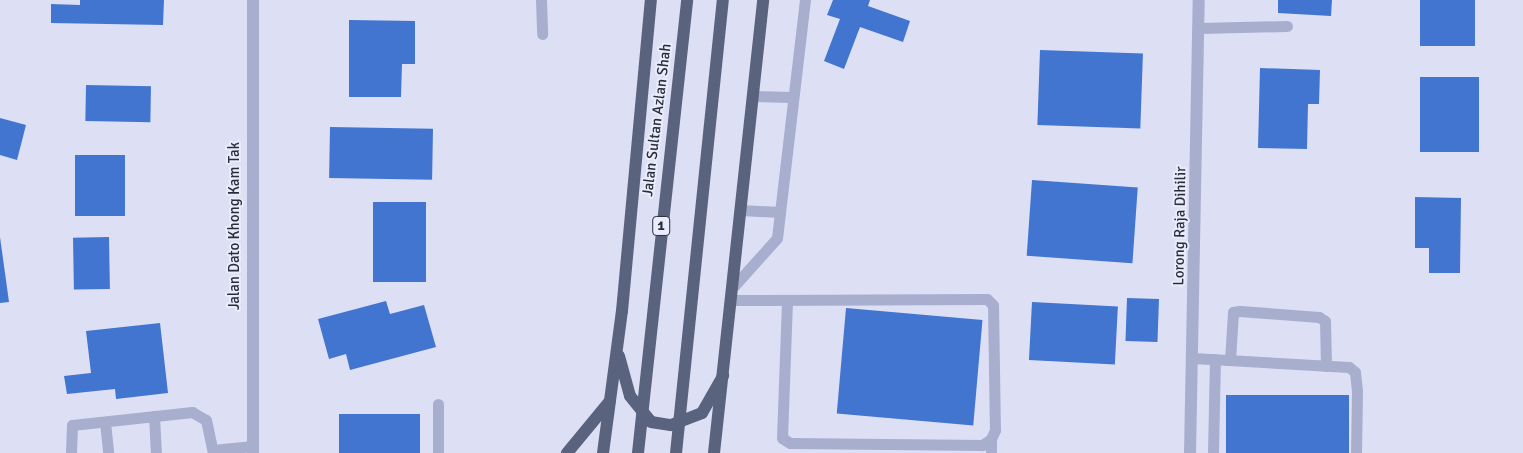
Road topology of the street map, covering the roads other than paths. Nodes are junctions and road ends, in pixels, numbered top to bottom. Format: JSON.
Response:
{"nodes":[{"id":1,"x":253,"y":0,"type":"edge"},
{"id":2,"x":541,"y":0,"type":"edge"},
{"id":3,"x":651,"y":0,"type":"edge"},
{"id":4,"x":687,"y":0,"type":"edge"},
{"id":5,"x":723,"y":0,"type":"edge"},
{"id":6,"x":763,"y":0,"type":"edge"},
{"id":7,"x":805,"y":0,"type":"edge"},
{"id":8,"x":1199,"y":0,"type":"edge"},
{"id":9,"x":1287,"y":26,"type":"dead end"},
{"id":10,"x":1199,"y":28,"type":"junction"},
{"id":11,"x":542,"y":34,"type":"dead end"},
{"id":12,"x":753,"y":96,"type":"junction"},
{"id":13,"x":794,"y":98,"type":"junction"},
{"id":14,"x":741,"y":210,"type":"junction"},
{"id":15,"x":780,"y":212,"type":"junction"},
{"id":16,"x":734,"y":286,"type":"junction"},
{"id":17,"x":732,"y":300,"type":"junction"},
{"id":18,"x":787,"y":300,"type":"junction"},
{"id":19,"x":617,"y":350,"type":"junction"},
{"id":20,"x":1193,"y":358,"type":"junction"},
{"id":21,"x":1214,"y":359,"type":"junction"},
{"id":22,"x":1230,"y":360,"type":"junction"},
{"id":23,"x":1326,"y":366,"type":"junction"},
{"id":24,"x":725,"y":372,"type":"junction"},
{"id":25,"x":722,"y":397,"type":"junction"},
{"id":26,"x":611,"y":401,"type":"junction"},
{"id":27,"x":438,"y":404,"type":"dead end"},
{"id":28,"x":154,"y":416,"type":"junction"},
{"id":29,"x":105,"y":422,"type":"junction"},
{"id":30,"x":991,"y":439,"type":"junction"},
{"id":31,"x":253,"y":449,"type":"edge"},
{"id":32,"x":213,"y":451,"type":"edge"},
{"id":33,"x":71,"y":453,"type":"edge"},
{"id":34,"x":108,"y":453,"type":"edge"},
{"id":35,"x":156,"y":453,"type":"edge"},
{"id":36,"x":438,"y":453,"type":"edge"},
{"id":37,"x":567,"y":453,"type":"edge"},
{"id":38,"x":602,"y":453,"type":"edge"},
{"id":39,"x":638,"y":453,"type":"edge"},
{"id":40,"x":676,"y":453,"type":"edge"},
{"id":41,"x":714,"y":453,"type":"edge"},
{"id":42,"x":722,"y":453,"type":"edge"},
{"id":43,"x":991,"y":453,"type":"edge"},
{"id":44,"x":1190,"y":453,"type":"edge"},
{"id":45,"x":1213,"y":453,"type":"edge"},
{"id":46,"x":1356,"y":453,"type":"edge"}],
"edges":[{"from":1,"to":31,"type":"street","name":"Jalan Dato Khong Kam Tak"},
{"from":2,"to":11,"type":"lane"},
{"from":3,"to":19,"type":"main road"},
{"from":4,"to":39,"type":"main road","name":"Jalan Sultan Azlan Shah","number":"1","bridge":true},
{"from":5,"to":40,"type":"main road","bridge":true},
{"from":6,"to":12,"type":"main road"},
{"from":7,"to":13,"type":"lane"},
{"from":8,"to":10,"type":"street","name":"Lorong Raja Dihilir"},
{"from":9,"to":10,"type":"lane"},
{"from":10,"to":20,"type":"street","name":"Lorong Raja Dihilir"},
{"from":12,"to":13,"type":"lane"},
{"from":12,"to":14,"type":"main road"},
{"from":13,"to":15,"type":"lane"},
{"from":14,"to":15,"type":"lane"},
{"from":14,"to":16,"type":"main road"},
{"from":15,"to":16,"type":"lane"},
{"from":16,"to":17,"type":"main road"},
{"from":17,"to":18,"type":"lane"},
{"from":17,"to":24,"type":"main road"},
{"from":18,"to":30,"type":"lane"},
{"from":18,"to":30,"type":"lane"},
{"from":19,"to":24,"type":"main road"},
{"from":19,"to":26,"type":"main road"},
{"from":20,"to":21,"type":"lane"},
{"from":20,"to":44,"type":"street","name":"Lorong Raja Dihilir"},
{"from":21,"to":22,"type":"lane"},
{"from":21,"to":45,"type":"lane"},
{"from":22,"to":23,"type":"lane"},
{"from":22,"to":23,"type":"lane"},
{"from":23,"to":46,"type":"lane"},
{"from":24,"to":25,"type":"main road"},
{"from":25,"to":41,"type":"main road"},
{"from":25,"to":42,"type":"main road"},
{"from":26,"to":37,"type":"main road"},
{"from":26,"to":38,"type":"main road"},
{"from":27,"to":36,"type":"lane"},
{"from":28,"to":29,"type":"lane"},
{"from":28,"to":32,"type":"lane"},
{"from":28,"to":35,"type":"lane"},
{"from":29,"to":33,"type":"lane"},
{"from":29,"to":34,"type":"lane"},
{"from":30,"to":43,"type":"lane"},
{"from":31,"to":32,"type":"lane"}]}
